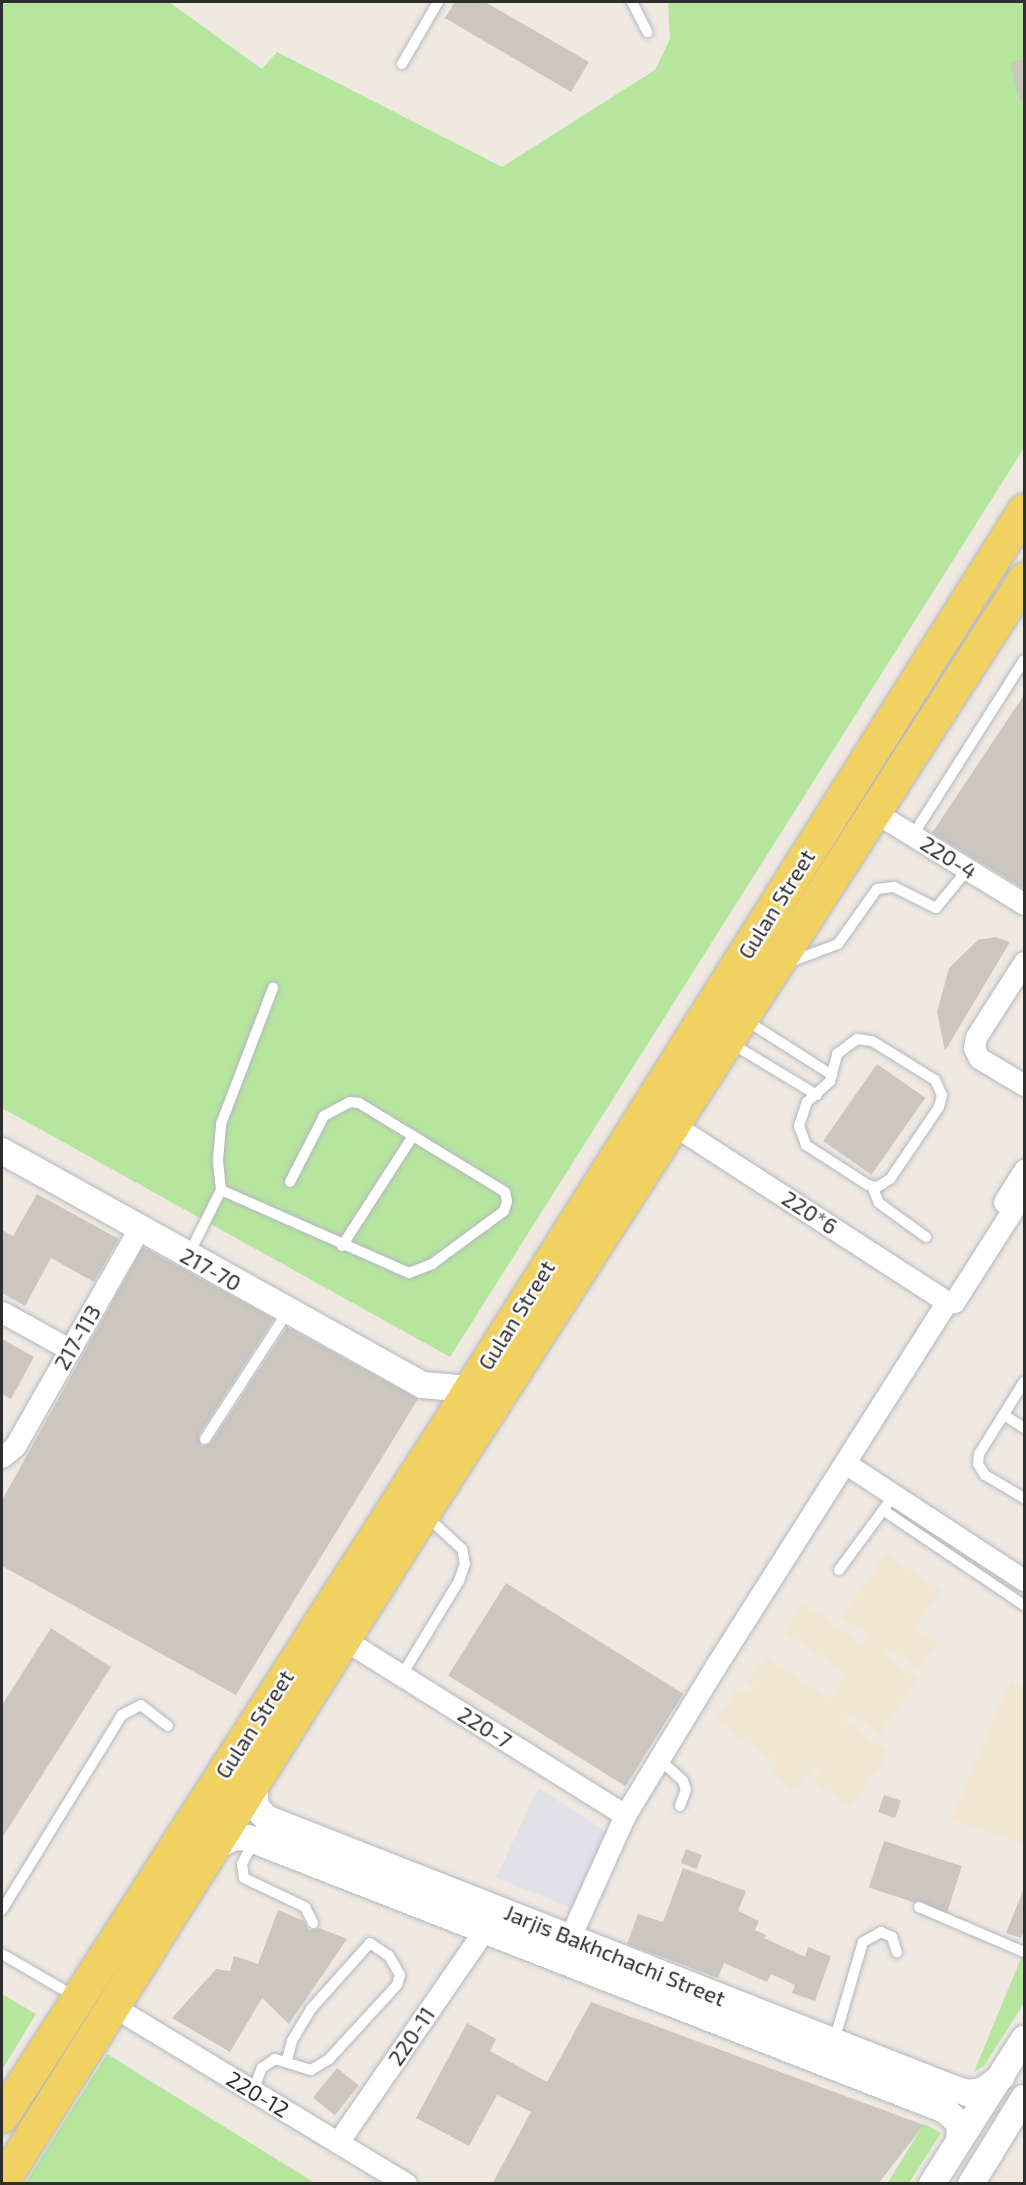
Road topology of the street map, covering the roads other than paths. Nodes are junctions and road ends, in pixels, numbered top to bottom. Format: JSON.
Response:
{"nodes":[{"id":1,"x":438,"y":2,"type":"edge"},
{"id":2,"x":632,"y":2,"type":"edge"},
{"id":3,"x":647,"y":32,"type":"dead end"},
{"id":4,"x":402,"y":64,"type":"dead end"},
{"id":5,"x":1024,"y":510,"type":"edge"},
{"id":6,"x":1024,"y":579,"type":"edge"},
{"id":7,"x":1024,"y":660,"type":"edge"},
{"id":8,"x":874,"y":749,"type":"junction"},
{"id":9,"x":903,"y":765,"type":"junction"},
{"id":10,"x":873,"y":811,"type":"junction"},
{"id":11,"x":914,"y":835,"type":"junction"},
{"id":12,"x":968,"y":869,"type":"junction"},
{"id":13,"x":1024,"y":904,"type":"edge"},
{"id":14,"x":1024,"y":962,"type":"edge"},
{"id":15,"x":771,"y":973,"type":"junction"},
{"id":16,"x":273,"y":988,"type":"dead end"},
{"id":17,"x":742,"y":1017,"type":"junction"},
{"id":18,"x":723,"y":1047,"type":"junction"},
{"id":19,"x":832,"y":1075,"type":"junction"},
{"id":20,"x":1024,"y":1086,"type":"edge"},
{"id":21,"x":817,"y":1095,"type":"junction"},
{"id":22,"x":672,"y":1124,"type":"junction"},
{"id":23,"x":413,"y":1136,"type":"junction"},
{"id":24,"x":2,"y":1151,"type":"edge"},
{"id":25,"x":1024,"y":1170,"type":"edge"},
{"id":26,"x":290,"y":1182,"type":"dead end"},
{"id":27,"x":872,"y":1186,"type":"junction"},
{"id":28,"x":221,"y":1190,"type":"junction"},
{"id":29,"x":1024,"y":1192,"type":"edge"},
{"id":30,"x":139,"y":1229,"type":"junction"},
{"id":31,"x":926,"y":1237,"type":"dead end"},
{"id":32,"x":342,"y":1246,"type":"junction"},
{"id":33,"x":188,"y":1256,"type":"junction"},
{"id":34,"x":948,"y":1301,"type":"junction"},
{"id":35,"x":288,"y":1311,"type":"junction"},
{"id":36,"x":2,"y":1312,"type":"edge"},
{"id":37,"x":69,"y":1349,"type":"junction"},
{"id":38,"x":1024,"y":1382,"type":"edge"},
{"id":39,"x":472,"y":1384,"type":"junction"},
{"id":40,"x":422,"y":1385,"type":"junction"},
{"id":41,"x":1004,"y":1415,"type":"junction"},
{"id":42,"x":1024,"y":1428,"type":"edge"},
{"id":43,"x":442,"y":1432,"type":"junction"},
{"id":44,"x":205,"y":1439,"type":"dead end"},
{"id":45,"x":8,"y":1451,"type":"edge"},
{"id":46,"x":845,"y":1463,"type":"junction"},
{"id":47,"x":1024,"y":1498,"type":"edge"},
{"id":48,"x":888,"y":1502,"type":"junction"},
{"id":49,"x":423,"y":1512,"type":"junction"},
{"id":50,"x":839,"y":1570,"type":"dead end"},
{"id":51,"x":1024,"y":1580,"type":"edge"},
{"id":52,"x":1024,"y":1605,"type":"edge"},
{"id":53,"x":345,"y":1640,"type":"junction"},
{"id":54,"x":402,"y":1675,"type":"junction"},
{"id":55,"x":168,"y":1726,"type":"dead end"},
{"id":56,"x":660,"y":1760,"type":"junction"},
{"id":57,"x":254,"y":1780,"type":"junction"},
{"id":58,"x":680,"y":1806,"type":"dead end"},
{"id":59,"x":626,"y":1815,"type":"junction"},
{"id":60,"x":293,"y":1829,"type":"junction"},
{"id":61,"x":255,"y":1841,"type":"junction"},
{"id":62,"x":207,"y":1851,"type":"junction"},
{"id":63,"x":283,"y":1852,"type":"junction"},
{"id":64,"x":919,"y":1907,"type":"dead end"},
{"id":65,"x":2,"y":1910,"type":"edge"},
{"id":66,"x":313,"y":1923,"type":"dead end"},
{"id":67,"x":484,"y":1930,"type":"junction"},
{"id":68,"x":570,"y":1937,"type":"junction"},
{"id":69,"x":897,"y":1952,"type":"dead end"},
{"id":70,"x":1024,"y":1952,"type":"edge"},
{"id":71,"x":2,"y":1954,"type":"edge"},
{"id":72,"x":78,"y":1998,"type":"junction"},
{"id":73,"x":111,"y":2005,"type":"junction"},
{"id":74,"x":1024,"y":2039,"type":"edge"},
{"id":75,"x":834,"y":2042,"type":"junction"},
{"id":76,"x":287,"y":2060,"type":"junction"},
{"id":77,"x":1001,"y":2077,"type":"junction"},
{"id":78,"x":253,"y":2091,"type":"junction"},
{"id":79,"x":937,"y":2095,"type":"junction"},
{"id":80,"x":1024,"y":2098,"type":"edge"},
{"id":81,"x":2,"y":2116,"type":"edge"},
{"id":82,"x":959,"y":2141,"type":"junction"},
{"id":83,"x":338,"y":2142,"type":"junction"},
{"id":84,"x":2,"y":2182,"type":"edge"},
{"id":85,"x":406,"y":2184,"type":"edge"},
{"id":86,"x":932,"y":2184,"type":"edge"},
{"id":87,"x":971,"y":2184,"type":"edge"}],
"edges":[{"from":1,"to":4,"type":"lane"},
{"from":2,"to":3,"type":"lane"},
{"from":5,"to":8,"type":"main road","name":"Gulan Street"},
{"from":6,"to":9,"type":"main road","name":"Gulan Street"},
{"from":7,"to":11,"type":"lane"},
{"from":8,"to":9,"type":"main road"},
{"from":8,"to":39,"type":"main road","name":"Gulan Street"},
{"from":9,"to":10,"type":"main road","name":"Gulan Street"},
{"from":10,"to":11,"type":"street","name":"220-4"},
{"from":10,"to":15,"type":"main road","name":"Gulan Street"},
{"from":11,"to":12,"type":"street","name":"220-4"},
{"from":12,"to":13,"type":"street","name":"220-4"},
{"from":12,"to":15,"type":"lane"},
{"from":14,"to":20,"type":"street"},
{"from":15,"to":17,"type":"main road","name":"Gulan Street"},
{"from":16,"to":28,"type":"lane"},
{"from":17,"to":18,"type":"main road","name":"Gulan Street"},
{"from":17,"to":19,"type":"lane"},
{"from":18,"to":21,"type":"lane"},
{"from":18,"to":22,"type":"main road","name":"Gulan Street"},
{"from":19,"to":21,"type":"lane"},
{"from":19,"to":27,"type":"lane"},
{"from":21,"to":27,"type":"lane"},
{"from":22,"to":34,"type":"street","name":"220*6"},
{"from":22,"to":49,"type":"main road","name":"Gulan Street"},
{"from":23,"to":26,"type":"lane"},
{"from":23,"to":32,"type":"lane"},
{"from":23,"to":32,"type":"lane"},
{"from":24,"to":30,"type":"street","name":"217-70"},
{"from":25,"to":34,"type":"street"},
{"from":27,"to":31,"type":"lane"},
{"from":28,"to":32,"type":"lane"},
{"from":28,"to":33,"type":"lane"},
{"from":29,"to":34,"type":"street"},
{"from":30,"to":33,"type":"street","name":"217-70"},
{"from":30,"to":37,"type":"street","name":"217-113"},
{"from":33,"to":35,"type":"street","name":"217-70"},
{"from":34,"to":46,"type":"street"},
{"from":35,"to":40,"type":"street","name":"217-70"},
{"from":35,"to":44,"type":"lane"},
{"from":36,"to":37,"type":"street"},
{"from":37,"to":45,"type":"street","name":"217-113"},
{"from":38,"to":41,"type":"lane"},
{"from":39,"to":40,"type":"street","name":"217-70"},
{"from":39,"to":43,"type":"main road","name":"Gulan Street"},
{"from":40,"to":43,"type":"street"},
{"from":41,"to":42,"type":"lane"},
{"from":41,"to":47,"type":"lane"},
{"from":43,"to":72,"type":"main road","name":"Gulan Street"},
{"from":46,"to":48,"type":"street"},
{"from":46,"to":56,"type":"street"},
{"from":48,"to":50,"type":"lane"},
{"from":48,"to":51,"type":"street"},
{"from":48,"to":52,"type":"lane"},
{"from":49,"to":53,"type":"main road","name":"Gulan Street"},
{"from":49,"to":54,"type":"lane"},
{"from":53,"to":54,"type":"street","name":"220-7"},
{"from":53,"to":57,"type":"main road","name":"Gulan Street"},
{"from":54,"to":59,"type":"street","name":"220-7"},
{"from":55,"to":65,"type":"lane"},
{"from":56,"to":58,"type":"lane"},
{"from":56,"to":59,"type":"street"},
{"from":57,"to":60,"type":"street","name":"Jarjis Bakhchachi Street"},
{"from":57,"to":62,"type":"main road","name":"Gulan Street"},
{"from":59,"to":68,"type":"street"},
{"from":60,"to":63,"type":"street"},
{"from":60,"to":68,"type":"street","name":"Jarjis Bakhchachi Street"},
{"from":61,"to":62,"type":"street","name":"Jarjis Bakhchachi Street"},
{"from":61,"to":63,"type":"street","name":"Jarjis Bakhchachi Street"},
{"from":61,"to":66,"type":"lane"},
{"from":62,"to":73,"type":"main road","name":"Gulan Street"},
{"from":63,"to":67,"type":"street","name":"Jarjis Bakhchachi Street"},
{"from":64,"to":70,"type":"lane"},
{"from":67,"to":79,"type":"street","name":"Jarjis Bakhchachi Street"},
{"from":67,"to":83,"type":"street","name":"220-11"},
{"from":68,"to":75,"type":"street","name":"Jarjis Bakhchachi Street"},
{"from":69,"to":75,"type":"lane"},
{"from":71,"to":72,"type":"lane"},
{"from":72,"to":81,"type":"main road","name":"Gulan Street"},
{"from":73,"to":78,"type":"street","name":"220-12"},
{"from":73,"to":84,"type":"main road","name":"Gulan Street"},
{"from":74,"to":77,"type":"street"},
{"from":75,"to":79,"type":"street","name":"Jarjis Bakhchachi Street"},
{"from":76,"to":76,"type":"lane"},
{"from":76,"to":78,"type":"lane"},
{"from":77,"to":79,"type":"street","name":"Jarjis Bakhchachi Street"},
{"from":77,"to":82,"type":"street"},
{"from":78,"to":83,"type":"street","name":"220-12"},
{"from":79,"to":82,"type":"street","name":"Jarjis Bakhchachi Street"},
{"from":80,"to":87,"type":"street"},
{"from":82,"to":86,"type":"street"},
{"from":83,"to":85,"type":"street","name":"220-12"}]}
